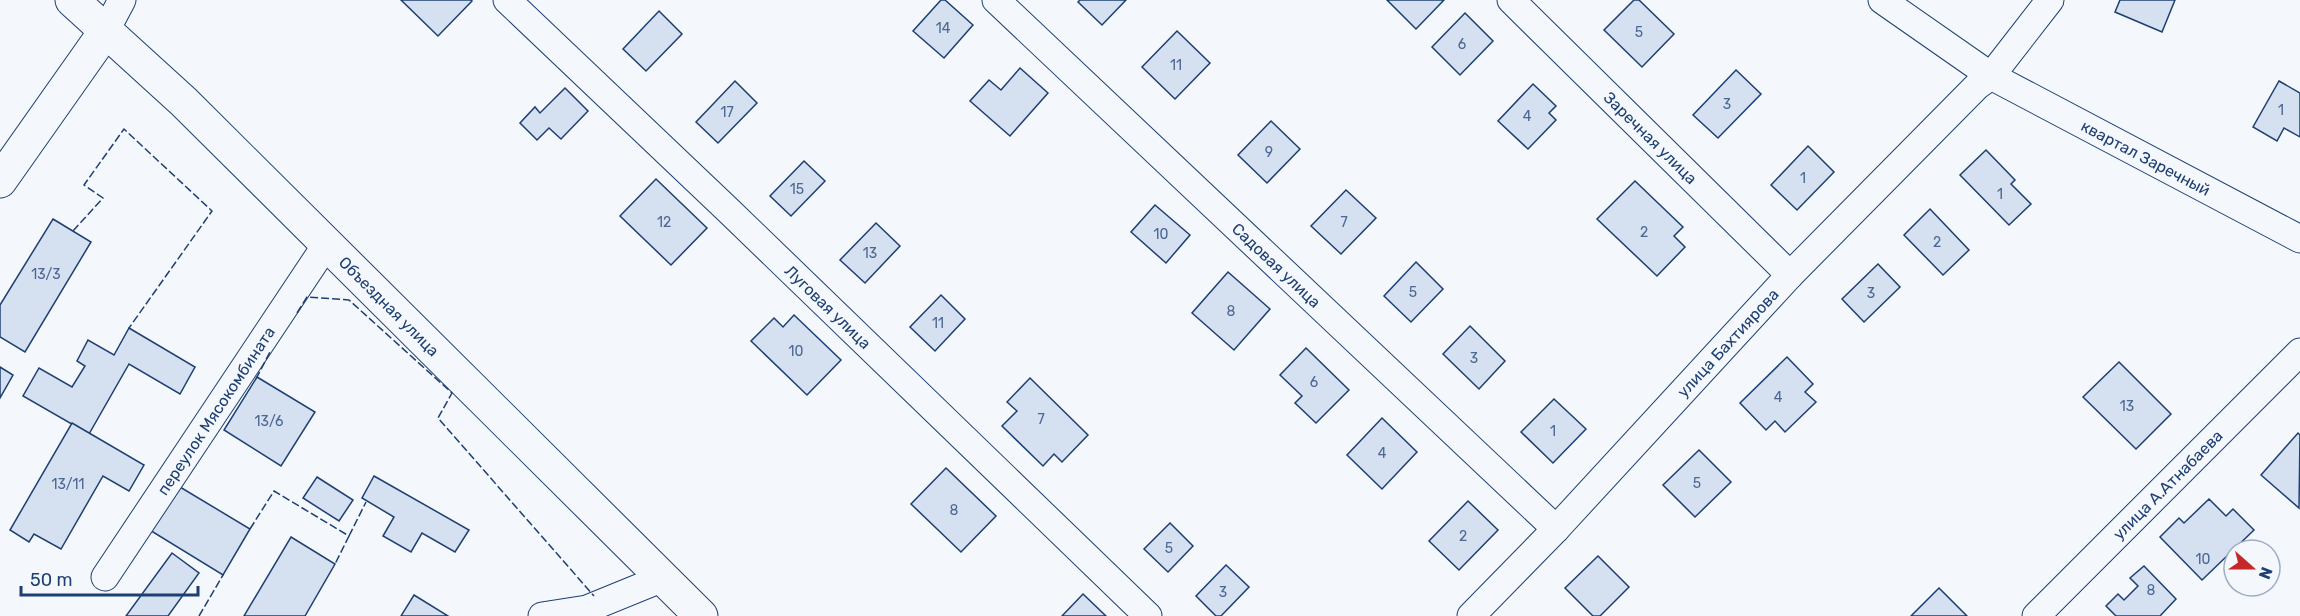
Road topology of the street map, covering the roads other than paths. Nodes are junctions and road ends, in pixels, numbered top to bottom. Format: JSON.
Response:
{"nodes":[{"id":1,"x":72,"y":0,"type":"edge"},
{"id":2,"x":122,"y":0,"type":"edge"},
{"id":3,"x":507,"y":0,"type":"edge"},
{"id":4,"x":996,"y":0,"type":"edge"},
{"id":5,"x":1511,"y":0,"type":"edge"},
{"id":6,"x":1882,"y":0,"type":"edge"},
{"id":7,"x":2050,"y":0,"type":"edge"},
{"id":8,"x":105,"y":32,"type":"junction"},
{"id":9,"x":1991,"y":76,"type":"junction"},
{"id":10,"x":0,"y":181,"type":"edge"},
{"id":11,"x":2300,"y":238,"type":"edge"},
{"id":12,"x":326,"y":245,"type":"junction"},
{"id":13,"x":1790,"y":275,"type":"junction"},
{"id":14,"x":2300,"y":352,"type":"edge"},
{"id":15,"x":1556,"y":529,"type":"junction"},
{"id":16,"x":105,"y":577,"type":"dead end"},
{"id":17,"x":663,"y":578,"type":"junction"},
{"id":18,"x":542,"y":616,"type":"edge"},
{"id":19,"x":701,"y":616,"type":"edge"},
{"id":20,"x":1148,"y":616,"type":"edge"},
{"id":21,"x":1471,"y":616,"type":"edge"},
{"id":22,"x":2036,"y":616,"type":"edge"}],
"edges":[{"from":1,"to":8,"type":"main road","name":"Объездная улица"},
{"from":2,"to":8,"type":"street"},
{"from":3,"to":20,"type":"street","name":"Луговая улица"},
{"from":4,"to":15,"type":"street","name":"Садовая улица"},
{"from":5,"to":13,"type":"street","name":"Заречная улица"},
{"from":6,"to":9,"type":"street","name":"квартал Заречный"},
{"from":7,"to":9,"type":"street"},
{"from":8,"to":10,"type":"main road"},
{"from":8,"to":12,"type":"main road","name":"Объездная улица"},
{"from":9,"to":11,"type":"street","name":"квартал Заречный"},
{"from":9,"to":13,"type":"street","name":"улица Бахтиярова"},
{"from":12,"to":16,"type":"street","name":"переулок Мясокомбината"},
{"from":12,"to":17,"type":"main road","name":"Объездная улица"},
{"from":13,"to":15,"type":"street","name":"улица Бахтиярова"},
{"from":14,"to":22,"type":"street","name":"улица А.Атнабаева"},
{"from":15,"to":21,"type":"street","name":"улица Бахтиярова"},
{"from":17,"to":18,"type":"street"},
{"from":17,"to":19,"type":"main road","name":"Объездная улица"}]}
